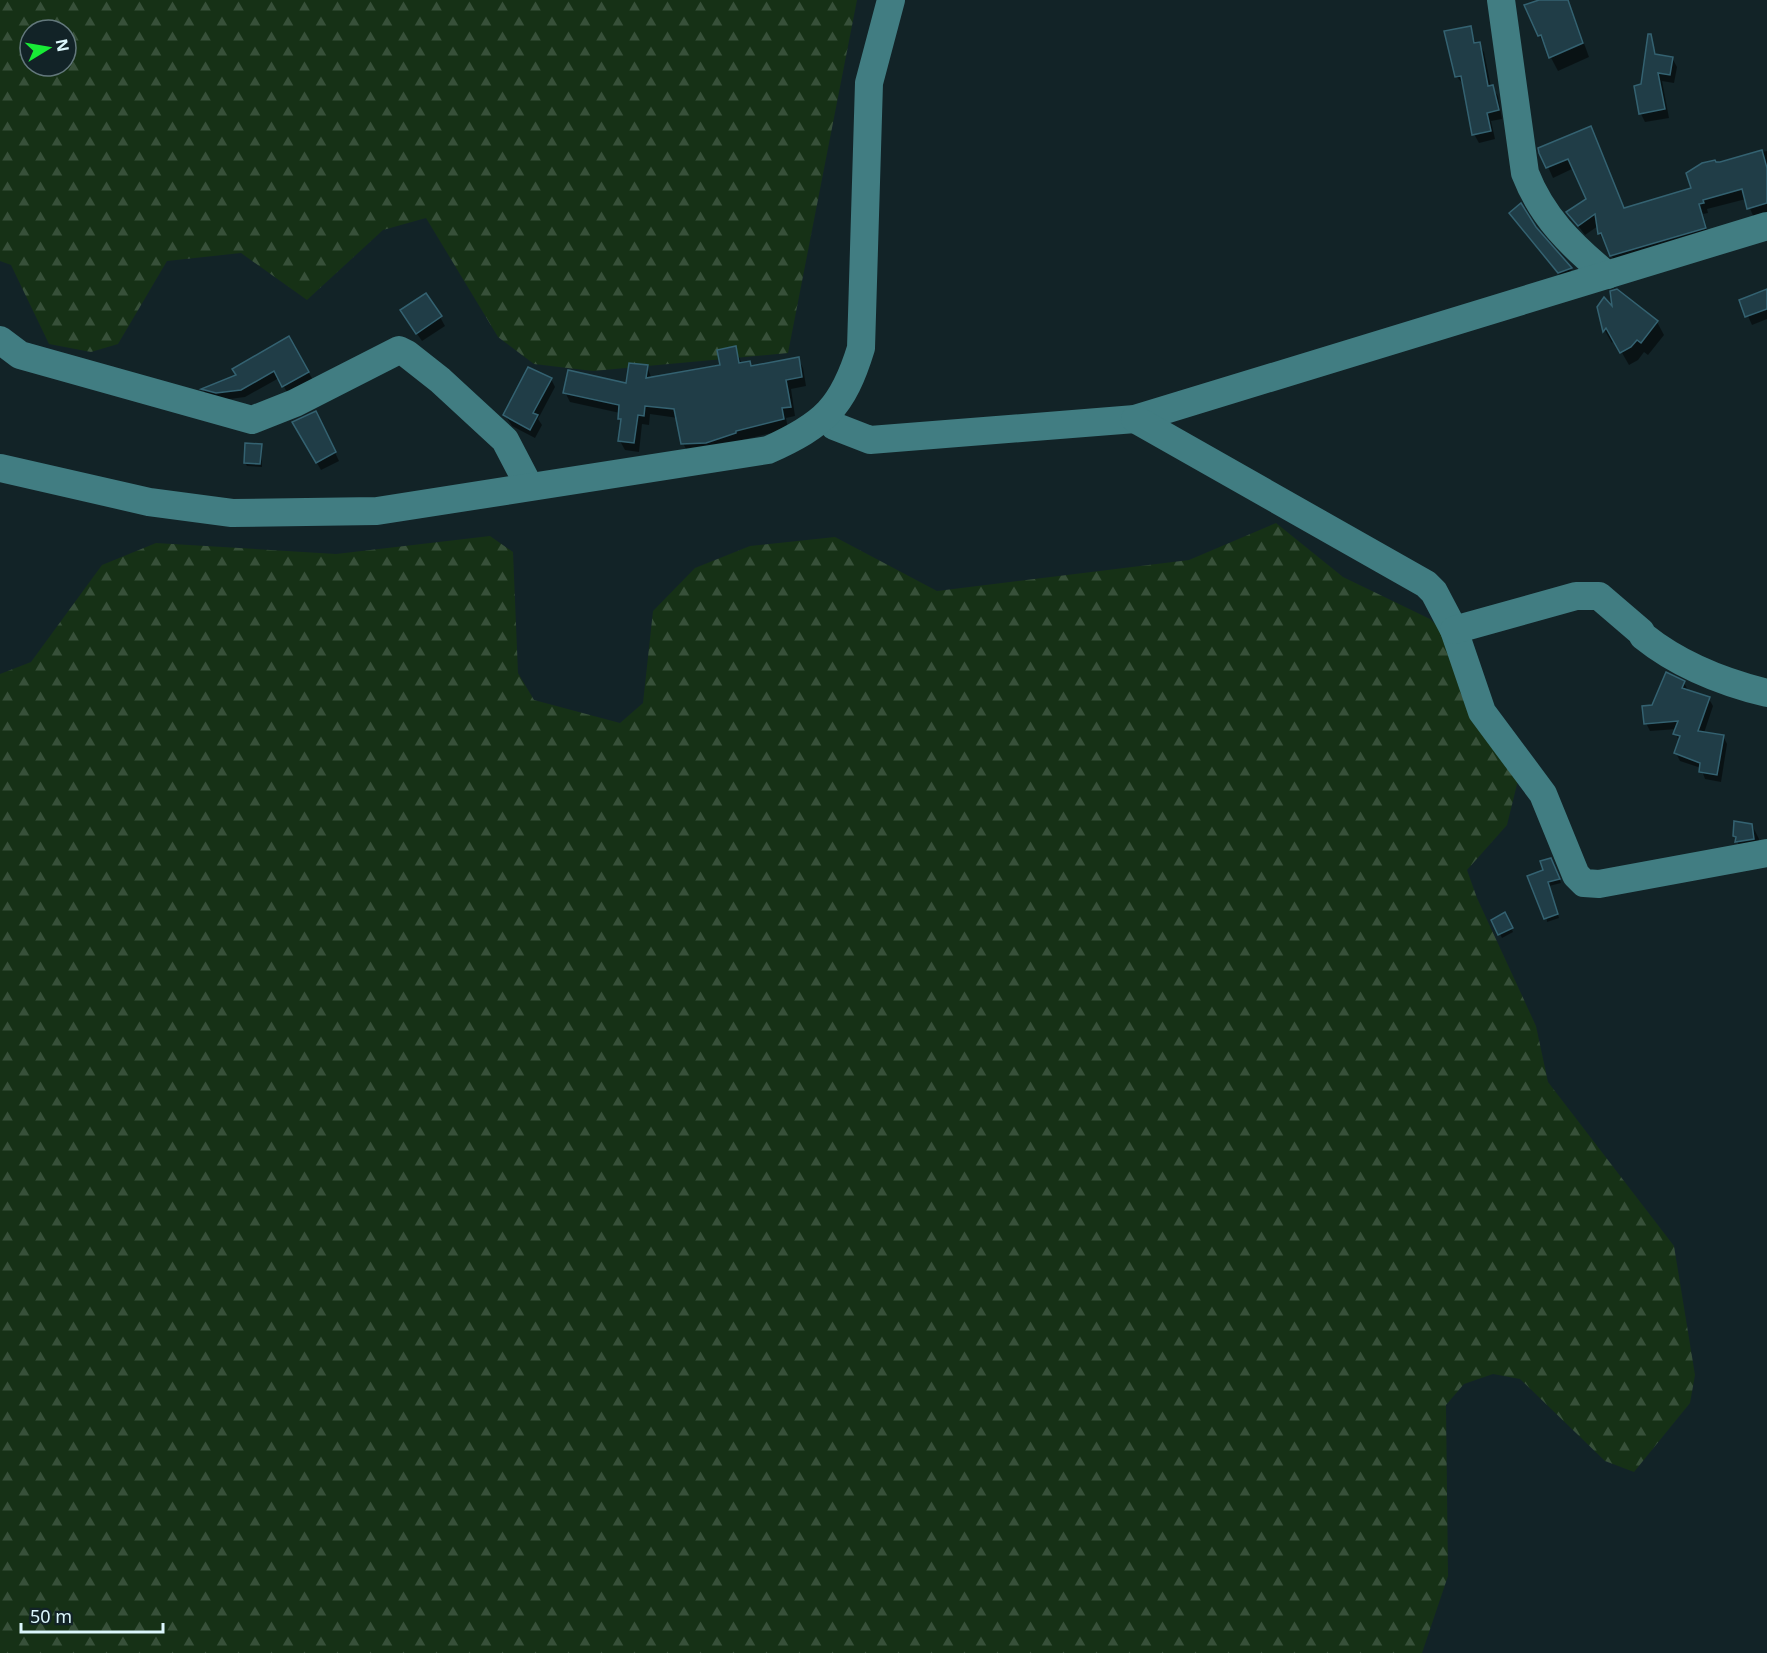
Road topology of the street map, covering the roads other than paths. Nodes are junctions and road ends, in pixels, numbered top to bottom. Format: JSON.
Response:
{"nodes":[{"id":1,"x":891,"y":0,"type":"edge"},
{"id":2,"x":1501,"y":0,"type":"edge"},
{"id":3,"x":1767,"y":226,"type":"edge"},
{"id":4,"x":1607,"y":275,"type":"junction"},
{"id":5,"x":0,"y":340,"type":"edge"},
{"id":6,"x":827,"y":416,"type":"junction"},
{"id":7,"x":1135,"y":419,"type":"junction"},
{"id":8,"x":0,"y":468,"type":"edge"},
{"id":9,"x":529,"y":486,"type":"junction"},
{"id":10,"x":1454,"y":630,"type":"junction"},
{"id":11,"x":1767,"y":693,"type":"edge"},
{"id":12,"x":1767,"y":853,"type":"edge"}],
"edges":[{"from":1,"to":6,"type":"street"},
{"from":2,"to":4,"type":"street"},
{"from":3,"to":4,"type":"street"},
{"from":4,"to":7,"type":"street"},
{"from":5,"to":9,"type":"street"},
{"from":6,"to":7,"type":"street"},
{"from":6,"to":9,"type":"street"},
{"from":7,"to":10,"type":"street"},
{"from":8,"to":9,"type":"street"},
{"from":10,"to":11,"type":"street"},
{"from":10,"to":12,"type":"street"}]}
